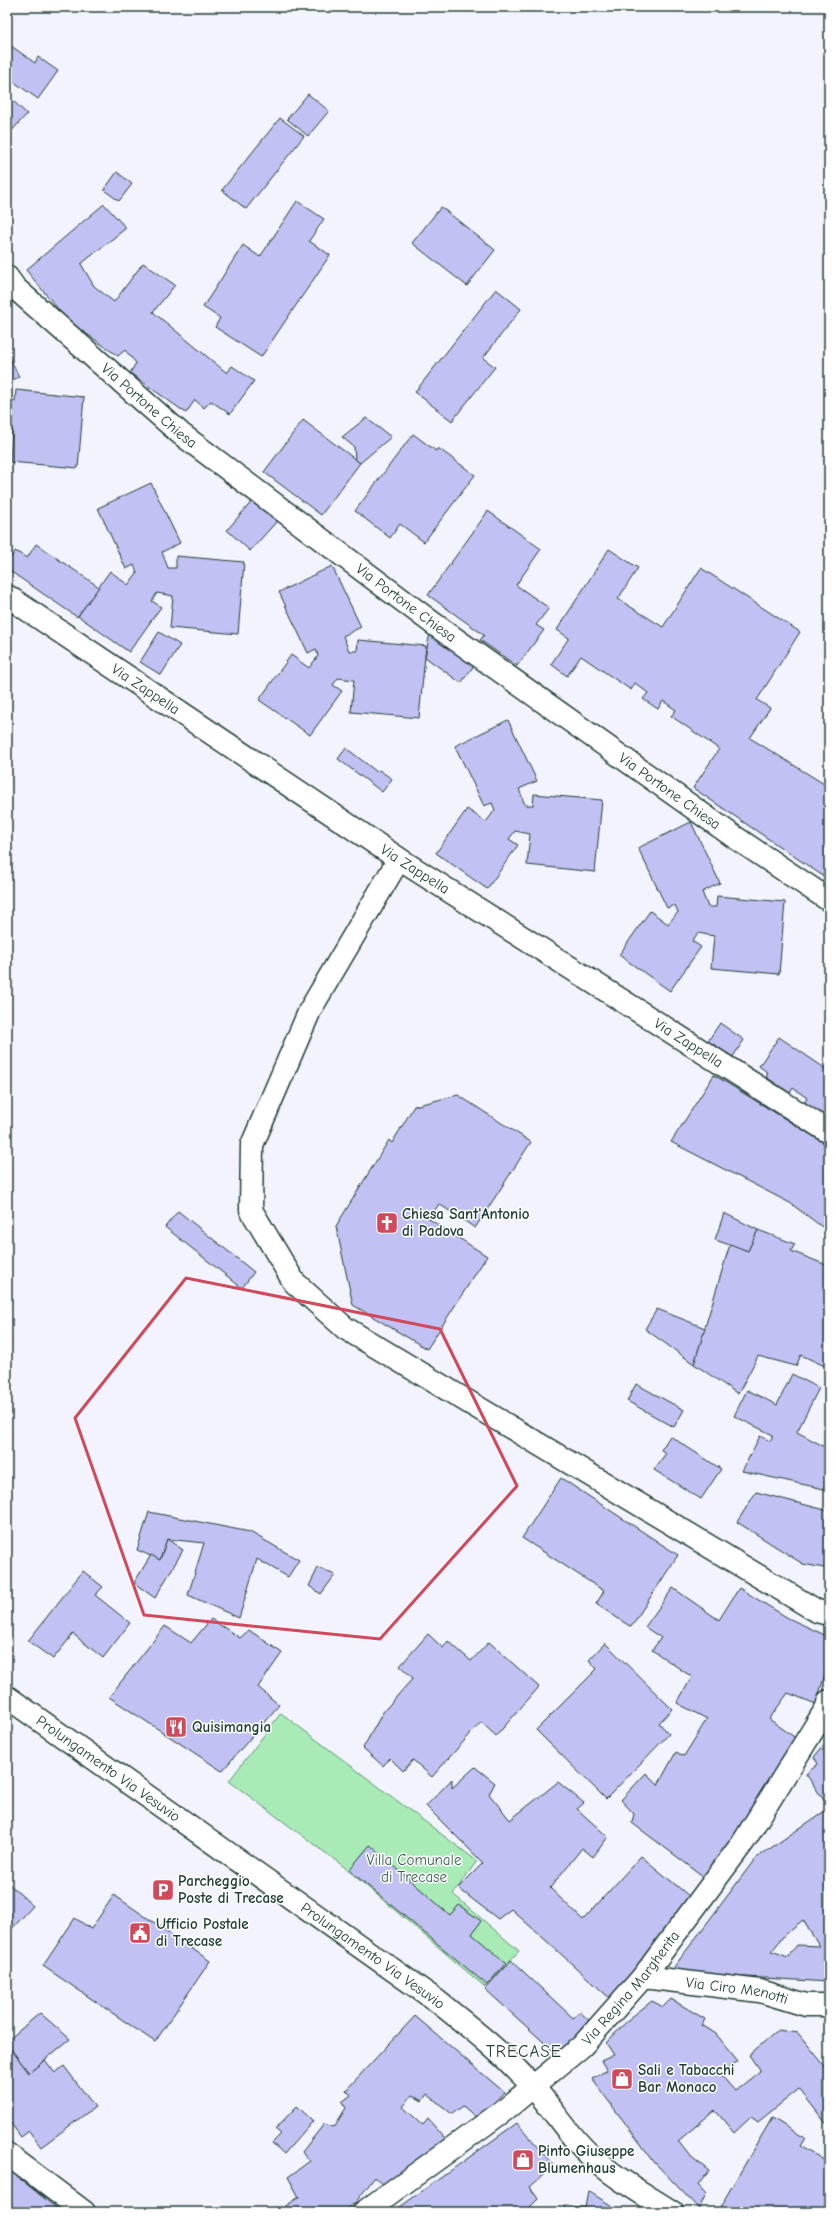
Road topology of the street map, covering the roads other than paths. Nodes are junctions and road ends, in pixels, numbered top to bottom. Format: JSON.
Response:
{"nodes":[{"id":1,"x":7,"y":277,"type":"edge"},
{"id":2,"x":7,"y":596,"type":"edge"},
{"id":3,"x":399,"y":859,"type":"junction"},
{"id":4,"x":829,"y":900,"type":"edge"},
{"id":5,"x":829,"y":1132,"type":"edge"},
{"id":6,"x":829,"y":1614,"type":"edge"},
{"id":7,"x":7,"y":1697,"type":"edge"},
{"id":8,"x":829,"y":1701,"type":"edge"},
{"id":9,"x":643,"y":1977,"type":"junction"},
{"id":10,"x":829,"y":2005,"type":"edge"},
{"id":11,"x":534,"y":2088,"type":"junction"},
{"id":12,"x":7,"y":2154,"type":"edge"},
{"id":13,"x":84,"y":2212,"type":"edge"},
{"id":14,"x":364,"y":2212,"type":"edge"},
{"id":15,"x":672,"y":2212,"type":"edge"}],
"edges":[{"from":1,"to":4,"type":"street","name":"Via Portone Chiesa"},
{"from":2,"to":3,"type":"street","name":"Via Zappella"},
{"from":3,"to":5,"type":"street","name":"Via Zappella"},
{"from":3,"to":6,"type":"street"},
{"from":7,"to":11,"type":"street","name":"Prolungamento Via Vesuvio"},
{"from":8,"to":9,"type":"street","name":"Via Regina Margherita"},
{"from":9,"to":10,"type":"street","name":"Via Ciro Menotti"},
{"from":9,"to":11,"type":"street","name":"Via Regina Margherita"},
{"from":11,"to":14,"type":"street","name":"Via Regina Margherita"},
{"from":11,"to":15,"type":"street","name":"Prolungamento Via Vesuvio"},
{"from":12,"to":13,"type":"street"}]}
